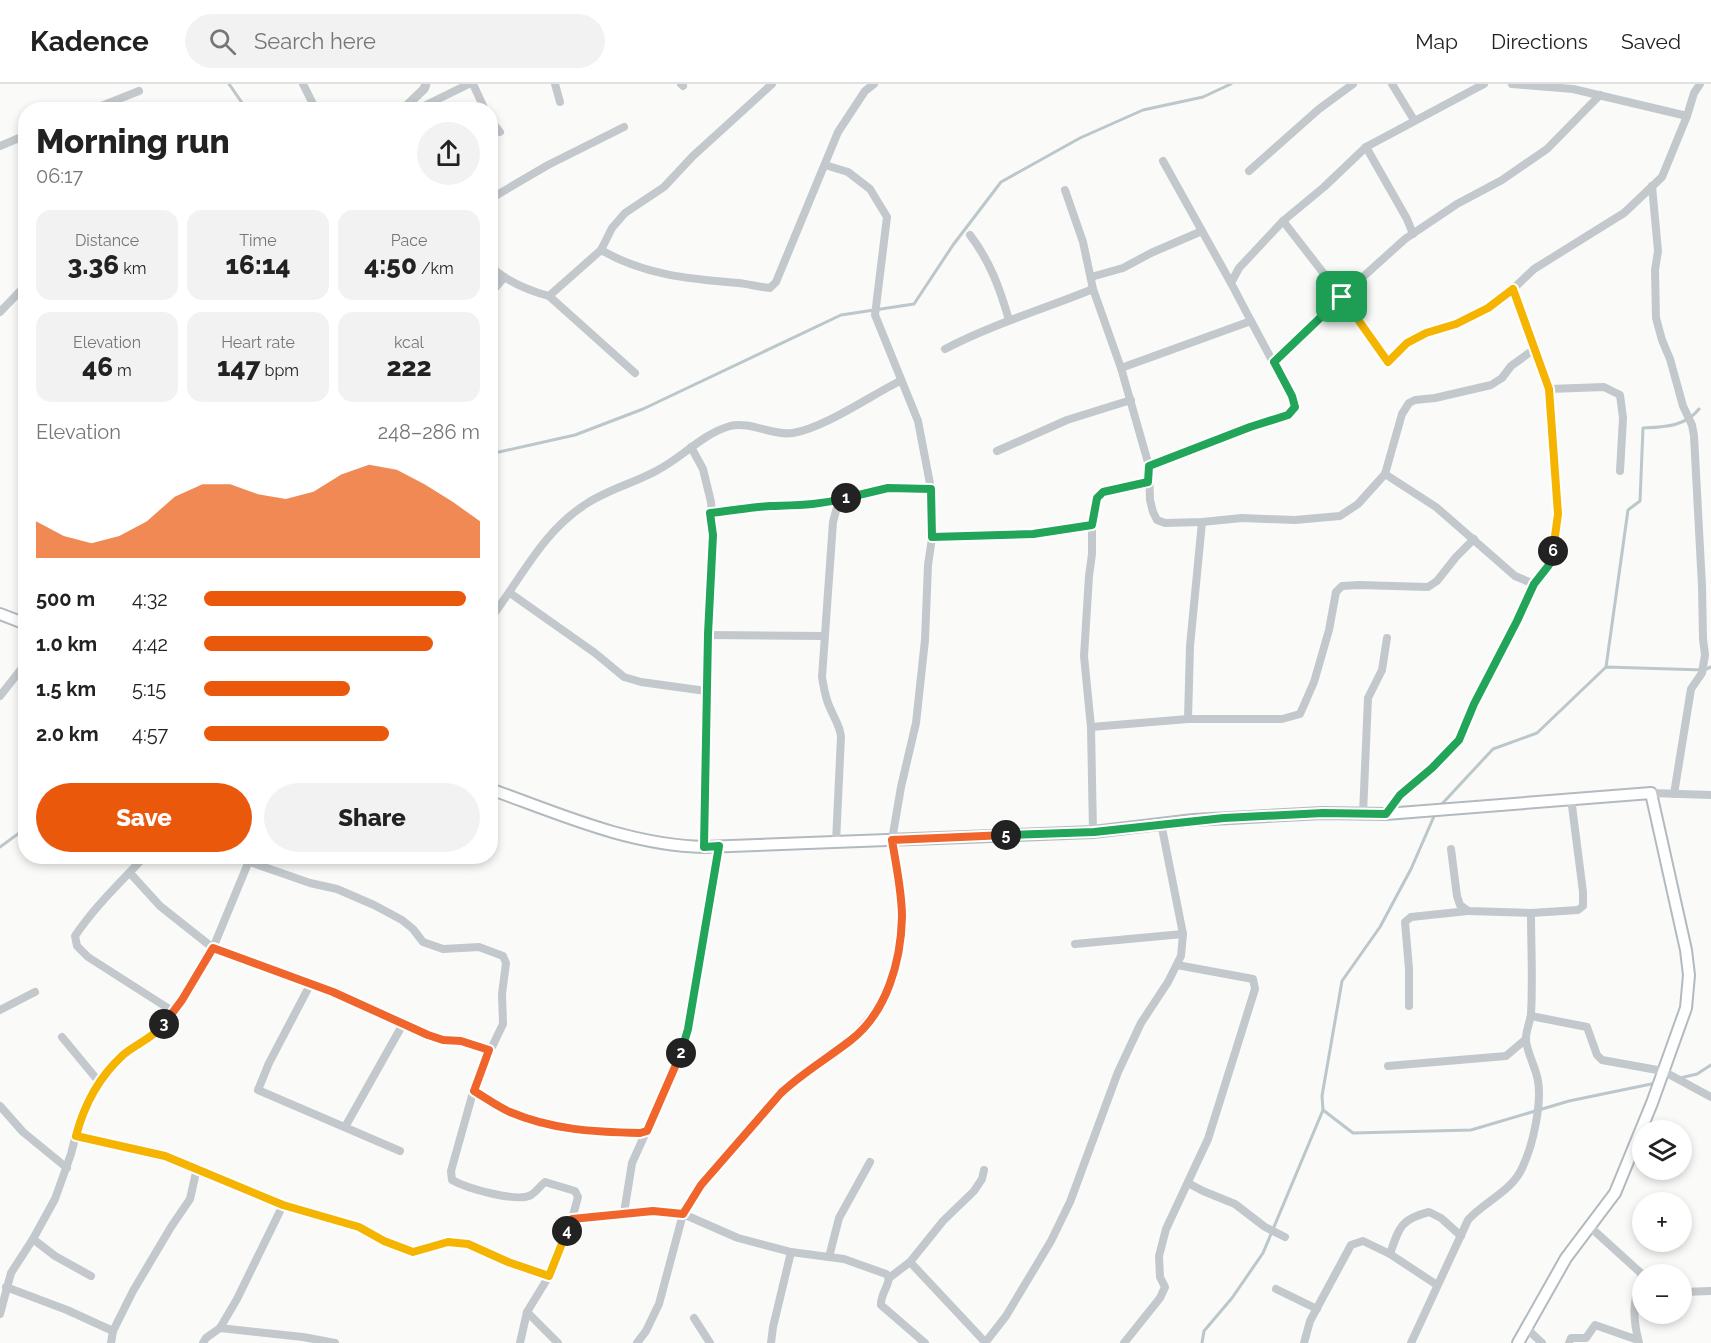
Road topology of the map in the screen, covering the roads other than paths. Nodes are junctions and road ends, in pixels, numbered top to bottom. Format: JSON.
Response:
{"nodes":[{"id":1,"x":303,"y":84,"type":"edge"},
{"id":2,"x":471,"y":84,"type":"edge"},
{"id":3,"x":555,"y":84,"type":"edge"},
{"id":4,"x":772,"y":84,"type":"edge"},
{"id":5,"x":874,"y":84,"type":"edge"},
{"id":6,"x":1353,"y":84,"type":"edge"},
{"id":7,"x":1392,"y":84,"type":"edge"},
{"id":8,"x":1484,"y":84,"type":"edge"},
{"id":9,"x":1512,"y":84,"type":"edge"},
{"id":10,"x":1700,"y":84,"type":"edge"},
{"id":11,"x":425,"y":86,"type":"edge"},
{"id":12,"x":139,"y":91,"type":"dead end"},
{"id":13,"x":1600,"y":95,"type":"junction"},
{"id":14,"x":111,"y":102,"type":"edge"},
{"id":15,"x":312,"y":102,"type":"edge"},
{"id":16,"x":410,"y":102,"type":"edge"},
{"id":17,"x":426,"y":102,"type":"edge"},
{"id":18,"x":436,"y":102,"type":"edge"},
{"id":19,"x":481,"y":102,"type":"edge"},
{"id":20,"x":560,"y":102,"type":"dead end"},
{"id":21,"x":1687,"y":116,"type":"junction"},
{"id":22,"x":1414,"y":120,"type":"junction"},
{"id":23,"x":624,"y":127,"type":"dead end"},
{"id":24,"x":498,"y":130,"type":"edge"},
{"id":25,"x":500,"y":132,"type":"dead end"},
{"id":26,"x":18,"y":138,"type":"edge"},
{"id":27,"x":0,"y":146,"type":"edge"},
{"id":28,"x":1366,"y":147,"type":"junction"},
{"id":29,"x":1163,"y":161,"type":"dead end"},
{"id":30,"x":825,"y":165,"type":"junction"},
{"id":31,"x":1249,"y":171,"type":"dead end"},
{"id":32,"x":1652,"y":186,"type":"junction"},
{"id":33,"x":1065,"y":189,"type":"dead end"},
{"id":34,"x":498,"y":194,"type":"edge"},
{"id":35,"x":1283,"y":221,"type":"junction"},
{"id":36,"x":1202,"y":231,"type":"junction"},
{"id":37,"x":1413,"y":234,"type":"junction"},
{"id":38,"x":970,"y":235,"type":"dead end"},
{"id":39,"x":601,"y":249,"type":"junction"},
{"id":40,"x":498,"y":274,"type":"edge"},
{"id":41,"x":1090,"y":277,"type":"junction"},
{"id":42,"x":503,"y":279,"type":"junction"},
{"id":43,"x":1231,"y":284,"type":"junction"},
{"id":44,"x":498,"y":285,"type":"edge"},
{"id":45,"x":1093,"y":289,"type":"junction"},
{"id":46,"x":1513,"y":289,"type":"junction"},
{"id":47,"x":18,"y":293,"type":"edge"},
{"id":48,"x":549,"y":296,"type":"junction"},
{"id":49,"x":1342,"y":297,"type":"junction"},
{"id":50,"x":0,"y":312,"type":"edge"},
{"id":51,"x":1009,"y":320,"type":"junction"},
{"id":52,"x":1251,"y":321,"type":"junction"},
{"id":53,"x":1536,"y":348,"type":"junction"},
{"id":54,"x":945,"y":349,"type":"dead end"},
{"id":55,"x":1274,"y":362,"type":"junction"},
{"id":56,"x":1121,"y":368,"type":"junction"},
{"id":57,"x":635,"y":373,"type":"dead end"},
{"id":58,"x":900,"y":381,"type":"junction"},
{"id":59,"x":1549,"y":389,"type":"junction"},
{"id":60,"x":1131,"y":400,"type":"junction"},
{"id":61,"x":691,"y":447,"type":"junction"},
{"id":62,"x":997,"y":451,"type":"dead end"},
{"id":63,"x":1149,"y":466,"type":"junction"},
{"id":64,"x":1620,"y":471,"type":"dead end"},
{"id":65,"x":1385,"y":474,"type":"junction"},
{"id":66,"x":1148,"y":482,"type":"junction"},
{"id":67,"x":931,"y":489,"type":"junction"},
{"id":68,"x":838,"y":500,"type":"junction"},
{"id":69,"x":710,"y":513,"type":"junction"},
{"id":70,"x":1202,"y":522,"type":"junction"},
{"id":71,"x":1092,"y":525,"type":"junction"},
{"id":72,"x":932,"y":537,"type":"junction"},
{"id":73,"x":1474,"y":539,"type":"junction"},
{"id":74,"x":1534,"y":584,"type":"junction"},
{"id":75,"x":510,"y":593,"type":"junction"},
{"id":76,"x":498,"y":609,"type":"edge"},
{"id":77,"x":0,"y":614,"type":"edge"},
{"id":78,"x":18,"y":621,"type":"edge"},
{"id":79,"x":708,"y":634,"type":"junction"},
{"id":80,"x":824,"y":636,"type":"junction"},
{"id":81,"x":1387,"y":638,"type":"dead end"},
{"id":82,"x":18,"y":673,"type":"edge"},
{"id":83,"x":706,"y":691,"type":"junction"},
{"id":84,"x":0,"y":696,"type":"edge"},
{"id":85,"x":1188,"y":719,"type":"junction"},
{"id":86,"x":1091,"y":727,"type":"junction"},
{"id":87,"x":498,"y":792,"type":"edge"},
{"id":88,"x":1651,"y":793,"type":"junction"},
{"id":89,"x":1674,"y":794,"type":"junction"},
{"id":90,"x":1711,"y":795,"type":"edge"},
{"id":91,"x":1571,"y":798,"type":"junction"},
{"id":92,"x":1363,"y":814,"type":"junction"},
{"id":93,"x":1386,"y":814,"type":"junction"},
{"id":94,"x":1161,"y":823,"type":"junction"},
{"id":95,"x":1094,"y":832,"type":"junction"},
{"id":96,"x":892,"y":840,"type":"junction"},
{"id":97,"x":836,"y":843,"type":"junction"},
{"id":98,"x":719,"y":846,"type":"junction"},
{"id":99,"x":704,"y":847,"type":"junction"},
{"id":100,"x":1451,"y":849,"type":"dead end"},
{"id":101,"x":138,"y":864,"type":"edge"},
{"id":102,"x":248,"y":864,"type":"edge"},
{"id":103,"x":262,"y":864,"type":"edge"},
{"id":104,"x":130,"y":873,"type":"junction"},
{"id":105,"x":1468,"y":911,"type":"junction"},
{"id":106,"x":1531,"y":913,"type":"junction"},
{"id":107,"x":1183,"y":934,"type":"junction"},
{"id":108,"x":1075,"y":944,"type":"dead end"},
{"id":109,"x":213,"y":948,"type":"junction"},
{"id":110,"x":1177,"y":965,"type":"junction"},
{"id":111,"x":311,"y":984,"type":"junction"},
{"id":112,"x":35,"y":992,"type":"dead end"},
{"id":113,"x":1409,"y":1006,"type":"dead end"},
{"id":114,"x":0,"y":1010,"type":"edge"},
{"id":115,"x":174,"y":1012,"type":"junction"},
{"id":116,"x":1531,"y":1016,"type":"junction"},
{"id":117,"x":403,"y":1024,"type":"junction"},
{"id":118,"x":62,"y":1038,"type":"dead end"},
{"id":119,"x":1526,"y":1039,"type":"junction"},
{"id":120,"x":489,"y":1050,"type":"junction"},
{"id":121,"x":1388,"y":1066,"type":"dead end"},
{"id":122,"x":1663,"y":1071,"type":"junction"},
{"id":123,"x":100,"y":1083,"type":"junction"},
{"id":124,"x":474,"y":1091,"type":"junction"},
{"id":125,"x":1711,"y":1097,"type":"edge"},
{"id":126,"x":0,"y":1106,"type":"edge"},
{"id":127,"x":345,"y":1127,"type":"junction"},
{"id":128,"x":647,"y":1131,"type":"junction"},
{"id":129,"x":76,"y":1136,"type":"junction"},
{"id":130,"x":400,"y":1152,"type":"dead end"},
{"id":131,"x":870,"y":1161,"type":"dead end"},
{"id":132,"x":67,"y":1168,"type":"junction"},
{"id":133,"x":197,"y":1168,"type":"junction"},
{"id":134,"x":984,"y":1170,"type":"dead end"},
{"id":135,"x":1188,"y":1183,"type":"junction"},
{"id":136,"x":283,"y":1205,"type":"junction"},
{"id":137,"x":624,"y":1213,"type":"junction"},
{"id":138,"x":683,"y":1214,"type":"junction"},
{"id":139,"x":572,"y":1219,"type":"junction"},
{"id":140,"x":1589,"y":1226,"type":"junction"},
{"id":141,"x":1461,"y":1236,"type":"junction"},
{"id":142,"x":1285,"y":1237,"type":"dead end"},
{"id":143,"x":33,"y":1239,"type":"junction"},
{"id":144,"x":791,"y":1252,"type":"junction"},
{"id":145,"x":1390,"y":1254,"type":"junction"},
{"id":146,"x":829,"y":1257,"type":"junction"},
{"id":147,"x":910,"y":1262,"type":"junction"},
{"id":148,"x":1632,"y":1266,"type":"edge"},
{"id":149,"x":11,"y":1273,"type":"junction"},
{"id":150,"x":0,"y":1276,"type":"edge"},
{"id":151,"x":91,"y":1276,"type":"dead end"},
{"id":152,"x":549,"y":1276,"type":"junction"},
{"id":153,"x":889,"y":1278,"type":"junction"},
{"id":154,"x":1437,"y":1285,"type":"junction"},
{"id":155,"x":6,"y":1287,"type":"junction"},
{"id":156,"x":1276,"y":1289,"type":"dead end"},
{"id":157,"x":1711,"y":1291,"type":"edge"},
{"id":158,"x":1692,"y":1292,"type":"edge"},
{"id":159,"x":1317,"y":1309,"type":"junction"},
{"id":160,"x":527,"y":1312,"type":"junction"},
{"id":161,"x":0,"y":1314,"type":"edge"},
{"id":162,"x":694,"y":1318,"type":"dead end"},
{"id":163,"x":1634,"y":1324,"type":"edge"},
{"id":164,"x":220,"y":1328,"type":"junction"},
{"id":165,"x":1526,"y":1328,"type":"junction"},
{"id":166,"x":113,"y":1331,"type":"junction"},
{"id":167,"x":1639,"y":1342,"type":"edge"},
{"id":168,"x":111,"y":1343,"type":"edge"},
{"id":169,"x":203,"y":1343,"type":"edge"},
{"id":170,"x":335,"y":1343,"type":"edge"},
{"id":171,"x":520,"y":1343,"type":"edge"},
{"id":172,"x":558,"y":1343,"type":"edge"},
{"id":173,"x":637,"y":1343,"type":"edge"},
{"id":174,"x":710,"y":1343,"type":"edge"},
{"id":175,"x":771,"y":1343,"type":"edge"},
{"id":176,"x":925,"y":1343,"type":"edge"},
{"id":177,"x":985,"y":1343,"type":"edge"},
{"id":178,"x":1124,"y":1343,"type":"edge"},
{"id":179,"x":1304,"y":1343,"type":"edge"},
{"id":180,"x":1411,"y":1343,"type":"edge"},
{"id":181,"x":1518,"y":1343,"type":"edge"},
{"id":182,"x":1542,"y":1343,"type":"edge"},
{"id":183,"x":1569,"y":1343,"type":"edge"}],
"edges":[{"from":1,"to":15,"type":"street"},
{"from":2,"to":18,"type":"street"},
{"from":2,"to":19,"type":"street"},
{"from":3,"to":20,"type":"street"},
{"from":4,"to":39,"type":"street"},
{"from":5,"to":30,"type":"street"},
{"from":6,"to":31,"type":"street"},
{"from":7,"to":22,"type":"street"},
{"from":8,"to":22,"type":"street"},
{"from":9,"to":13,"type":"street"},
{"from":10,"to":21,"type":"street"},
{"from":11,"to":16,"type":"street"},
{"from":11,"to":17,"type":"street"},
{"from":12,"to":14,"type":"street"},
{"from":13,"to":21,"type":"street"},
{"from":13,"to":37,"type":"street"},
{"from":21,"to":32,"type":"street"},
{"from":22,"to":28,"type":"street"},
{"from":23,"to":34,"type":"street"},
{"from":24,"to":25,"type":"street"},
{"from":26,"to":27,"type":"street"},
{"from":28,"to":35,"type":"street"},
{"from":28,"to":37,"type":"street"},
{"from":29,"to":36,"type":"street"},
{"from":30,"to":39,"type":"street"},
{"from":30,"to":58,"type":"street"},
{"from":32,"to":46,"type":"street"},
{"from":32,"to":89,"type":"street"},
{"from":33,"to":41,"type":"street"},
{"from":35,"to":43,"type":"street"},
{"from":35,"to":49,"type":"street"},
{"from":36,"to":41,"type":"street"},
{"from":36,"to":43,"type":"street"},
{"from":37,"to":49,"type":"street"},
{"from":38,"to":51,"type":"street"},
{"from":39,"to":48,"type":"street"},
{"from":40,"to":42,"type":"street"},
{"from":41,"to":45,"type":"street"},
{"from":42,"to":44,"type":"street"},
{"from":42,"to":48,"type":"street"},
{"from":43,"to":52,"type":"street"},
{"from":45,"to":51,"type":"street"},
{"from":45,"to":56,"type":"street"},
{"from":46,"to":49,"type":"street"},
{"from":46,"to":53,"type":"street"},
{"from":47,"to":50,"type":"street"},
{"from":48,"to":57,"type":"street"},
{"from":49,"to":55,"type":"street"},
{"from":51,"to":54,"type":"street"},
{"from":52,"to":55,"type":"street"},
{"from":52,"to":56,"type":"street"},
{"from":53,"to":59,"type":"street"},
{"from":53,"to":65,"type":"street"},
{"from":55,"to":63,"type":"street"},
{"from":56,"to":60,"type":"street"},
{"from":58,"to":61,"type":"street"},
{"from":58,"to":67,"type":"street"},
{"from":59,"to":64,"type":"street"},
{"from":59,"to":74,"type":"street"},
{"from":60,"to":62,"type":"street"},
{"from":60,"to":63,"type":"street"},
{"from":61,"to":69,"type":"street"},
{"from":61,"to":75,"type":"street"},
{"from":63,"to":66,"type":"street"},
{"from":65,"to":70,"type":"street"},
{"from":65,"to":73,"type":"street"},
{"from":66,"to":70,"type":"street"},
{"from":66,"to":71,"type":"street"},
{"from":67,"to":68,"type":"street"},
{"from":67,"to":72,"type":"street"},
{"from":68,"to":69,"type":"street"},
{"from":68,"to":80,"type":"street"},
{"from":69,"to":79,"type":"street"},
{"from":70,"to":85,"type":"street"},
{"from":71,"to":72,"type":"street"},
{"from":71,"to":86,"type":"street"},
{"from":72,"to":96,"type":"street"},
{"from":73,"to":74,"type":"street"},
{"from":73,"to":85,"type":"street"},
{"from":74,"to":93,"type":"street"},
{"from":75,"to":76,"type":"street"},
{"from":75,"to":83,"type":"street"},
{"from":77,"to":78,"type":"main road"},
{"from":79,"to":80,"type":"street"},
{"from":79,"to":83,"type":"street"},
{"from":80,"to":97,"type":"street"},
{"from":81,"to":92,"type":"street"},
{"from":82,"to":84,"type":"street"},
{"from":83,"to":99,"type":"street"},
{"from":85,"to":86,"type":"street"},
{"from":86,"to":95,"type":"street"},
{"from":87,"to":99,"type":"main road"},
{"from":88,"to":89,"type":"street"},
{"from":88,"to":91,"type":"main road"},
{"from":88,"to":122,"type":"main road"},
{"from":89,"to":90,"type":"street"},
{"from":91,"to":93,"type":"main road"},
{"from":91,"to":106,"type":"street"},
{"from":92,"to":93,"type":"main road"},
{"from":92,"to":94,"type":"main road"},
{"from":94,"to":95,"type":"main road"},
{"from":94,"to":107,"type":"street"},
{"from":95,"to":96,"type":"main road"},
{"from":96,"to":97,"type":"main road"},
{"from":96,"to":138,"type":"street"},
{"from":97,"to":98,"type":"main road"},
{"from":98,"to":99,"type":"main road"},
{"from":98,"to":128,"type":"street"},
{"from":100,"to":105,"type":"street"},
{"from":101,"to":104,"type":"street"},
{"from":102,"to":109,"type":"street"},
{"from":103,"to":120,"type":"street"},
{"from":104,"to":109,"type":"street"},
{"from":104,"to":115,"type":"street"},
{"from":105,"to":106,"type":"street"},
{"from":105,"to":113,"type":"street"},
{"from":106,"to":116,"type":"street"},
{"from":107,"to":108,"type":"street"},
{"from":107,"to":110,"type":"street"},
{"from":109,"to":111,"type":"street"},
{"from":109,"to":115,"type":"street"},
{"from":110,"to":135,"type":"street"},
{"from":110,"to":177,"type":"street"},
{"from":111,"to":117,"type":"street"},
{"from":111,"to":127,"type":"street"},
{"from":112,"to":114,"type":"street"},
{"from":115,"to":123,"type":"street"},
{"from":116,"to":119,"type":"street"},
{"from":116,"to":122,"type":"street"},
{"from":117,"to":120,"type":"street"},
{"from":117,"to":127,"type":"street"},
{"from":118,"to":123,"type":"street"},
{"from":119,"to":121,"type":"street"},
{"from":119,"to":141,"type":"street"},
{"from":120,"to":124,"type":"street"},
{"from":122,"to":125,"type":"street"},
{"from":122,"to":140,"type":"main road"},
{"from":123,"to":129,"type":"street"},
{"from":124,"to":128,"type":"street"},
{"from":124,"to":139,"type":"street"},
{"from":126,"to":132,"type":"street"},
{"from":127,"to":130,"type":"street"},
{"from":128,"to":137,"type":"street"},
{"from":129,"to":132,"type":"street"},
{"from":129,"to":133,"type":"street"},
{"from":131,"to":146,"type":"street"},
{"from":132,"to":143,"type":"street"},
{"from":133,"to":136,"type":"street"},
{"from":133,"to":166,"type":"street"},
{"from":134,"to":147,"type":"street"},
{"from":135,"to":142,"type":"street"},
{"from":135,"to":178,"type":"street"},
{"from":136,"to":152,"type":"street"},
{"from":136,"to":164,"type":"street"},
{"from":137,"to":138,"type":"street"},
{"from":137,"to":139,"type":"street"},
{"from":138,"to":144,"type":"street"},
{"from":138,"to":173,"type":"street"},
{"from":139,"to":152,"type":"street"},
{"from":140,"to":148,"type":"street"},
{"from":140,"to":165,"type":"main road"},
{"from":141,"to":145,"type":"street"},
{"from":141,"to":154,"type":"street"},
{"from":143,"to":149,"type":"street"},
{"from":143,"to":151,"type":"street"},
{"from":144,"to":146,"type":"street"},
{"from":144,"to":175,"type":"street"},
{"from":145,"to":154,"type":"street"},
{"from":145,"to":159,"type":"street"},
{"from":146,"to":153,"type":"street"},
{"from":147,"to":153,"type":"street"},
{"from":147,"to":177,"type":"street"},
{"from":149,"to":150,"type":"street"},
{"from":149,"to":155,"type":"street"},
{"from":152,"to":160,"type":"street"},
{"from":153,"to":176,"type":"street"},
{"from":154,"to":180,"type":"street"},
{"from":155,"to":161,"type":"street"},
{"from":155,"to":166,"type":"street"},
{"from":156,"to":159,"type":"street"},
{"from":157,"to":158,"type":"street"},
{"from":159,"to":179,"type":"street"},
{"from":160,"to":171,"type":"street"},
{"from":160,"to":172,"type":"street"},
{"from":162,"to":174,"type":"street"},
{"from":163,"to":167,"type":"street"},
{"from":164,"to":169,"type":"street"},
{"from":164,"to":170,"type":"street"},
{"from":165,"to":181,"type":"main road"},
{"from":165,"to":182,"type":"street"},
{"from":166,"to":168,"type":"street"},
{"from":167,"to":183,"type":"street"}]}
